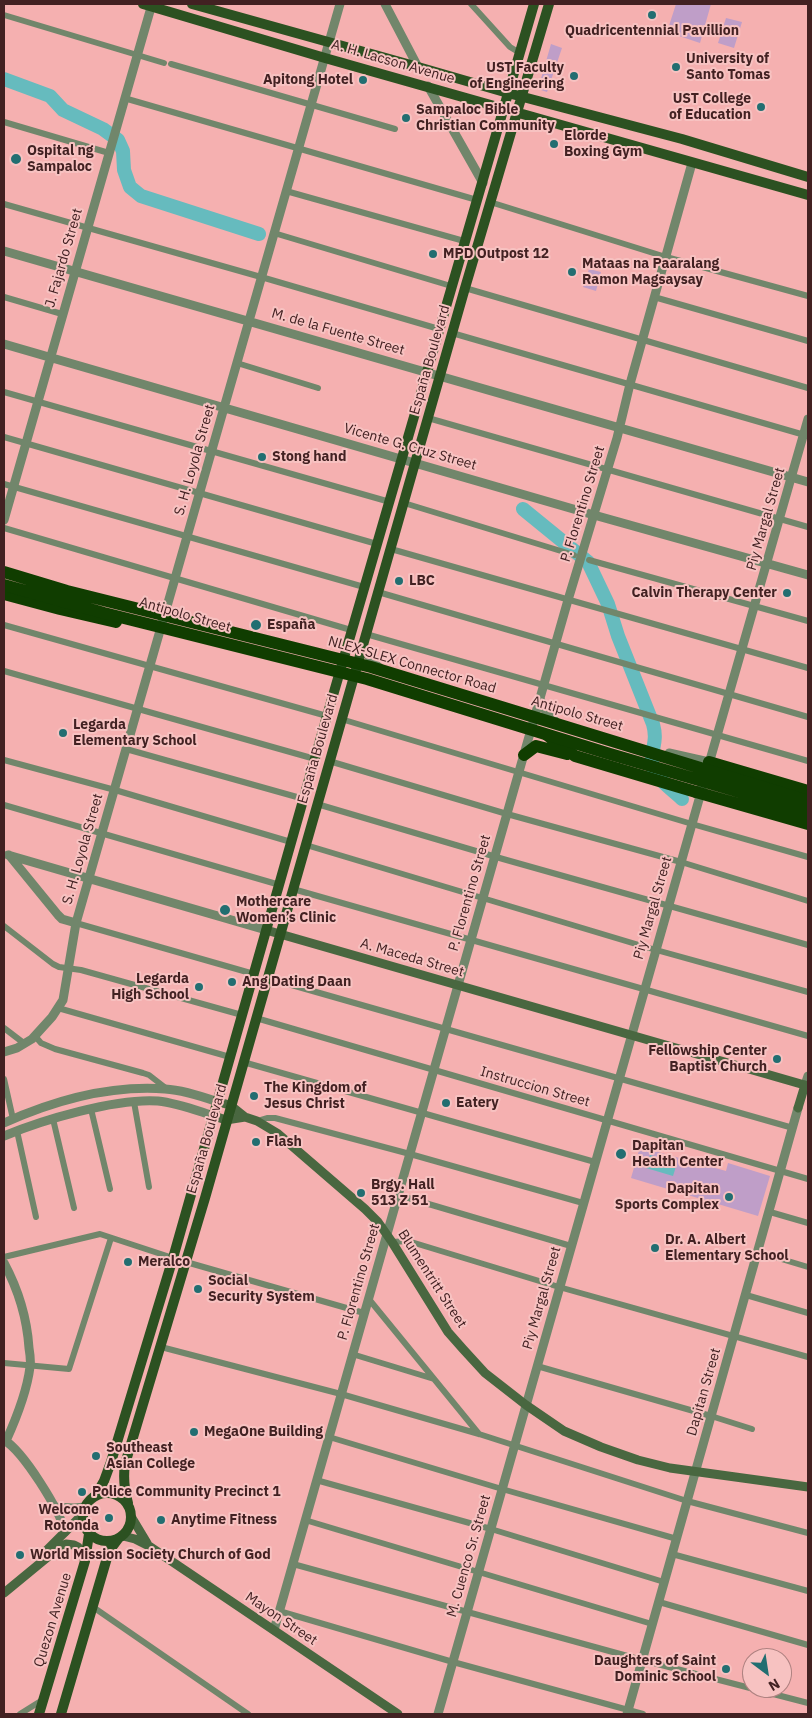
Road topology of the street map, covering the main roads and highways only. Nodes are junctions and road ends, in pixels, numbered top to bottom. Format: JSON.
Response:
{"nodes":[{"id":1,"x":149,"y":4,"type":"edge"},
{"id":2,"x":192,"y":4,"type":"edge"},
{"id":3,"x":534,"y":4,"type":"edge"},
{"id":4,"x":549,"y":4,"type":"edge"},
{"id":5,"x":508,"y":93,"type":"junction"},
{"id":6,"x":522,"y":97,"type":"junction"},
{"id":7,"x":503,"y":108,"type":"junction"},
{"id":8,"x":517,"y":112,"type":"junction"},
{"id":9,"x":808,"y":178,"type":"edge"},
{"id":10,"x":808,"y":195,"type":"edge"},
{"id":11,"x":4,"y":572,"type":"edge"},
{"id":12,"x":4,"y":585,"type":"edge"},
{"id":13,"x":4,"y":594,"type":"edge"},
{"id":14,"x":162,"y":623,"type":"road end"},
{"id":15,"x":531,"y":729,"type":"road end"},
{"id":16,"x":524,"y":755,"type":"road end"},
{"id":17,"x":575,"y":756,"type":"junction"},
{"id":18,"x":709,"y":762,"type":"road end"},
{"id":19,"x":808,"y":791,"type":"edge"},
{"id":20,"x":808,"y":801,"type":"edge"},
{"id":21,"x":808,"y":812,"type":"edge"},
{"id":22,"x":808,"y":824,"type":"edge"},
{"id":23,"x":266,"y":930,"type":"junction"},
{"id":24,"x":280,"y":934,"type":"junction"},
{"id":25,"x":807,"y":1082,"type":"edge"},
{"id":26,"x":218,"y":1102,"type":"junction"},
{"id":27,"x":230,"y":1105,"type":"junction"},
{"id":28,"x":798,"y":1108,"type":"road end"},
{"id":29,"x":214,"y":1116,"type":"junction"},
{"id":30,"x":245,"y":1117,"type":"junction"},
{"id":31,"x":226,"y":1120,"type":"junction"},
{"id":32,"x":808,"y":1487,"type":"edge"},
{"id":33,"x":96,"y":1495,"type":"junction"},
{"id":34,"x":128,"y":1503,"type":"junction"},
{"id":35,"x":84,"y":1510,"type":"junction"},
{"id":36,"x":132,"y":1518,"type":"junction"},
{"id":37,"x":89,"y":1534,"type":"junction"},
{"id":38,"x":120,"y":1537,"type":"junction"},
{"id":39,"x":148,"y":1546,"type":"junction"},
{"id":40,"x":85,"y":1561,"type":"junction"},
{"id":41,"x":16,"y":1584,"type":"junction"},
{"id":42,"x":4,"y":1593,"type":"edge"},
{"id":43,"x":39,"y":1714,"type":"edge"},
{"id":44,"x":62,"y":1714,"type":"edge"},
{"id":45,"x":398,"y":1714,"type":"edge"}],
"edges":[{"from":1,"to":7,"type":"main road","name":"A. H. Lacson Avenue"},
{"from":2,"to":5,"type":"main road","name":"A. H. Lacson Avenue"},
{"from":3,"to":5,"type":"main road","name":"España Boulevard"},
{"from":4,"to":6,"type":"main road","name":"España Boulevard"},
{"from":5,"to":6,"type":"main road","name":"A. H. Lacson Avenue"},
{"from":5,"to":7,"type":"main road","name":"España Boulevard"},
{"from":6,"to":8,"type":"main road","name":"España Boulevard"},
{"from":6,"to":9,"type":"main road","name":"A. H. Lacson Avenue"},
{"from":7,"to":8,"type":"main road","name":"A. H. Lacson Avenue"},
{"from":7,"to":23,"type":"main road","name":"España Boulevard"},
{"from":8,"to":10,"type":"main road","name":"A. H. Lacson Avenue"},
{"from":8,"to":24,"type":"main road","name":"España Boulevard"},
{"from":11,"to":20,"type":"highway","name":"NLEX-SLEX Connector Road","bridge":true},
{"from":12,"to":21,"type":"highway","name":"NLEX-SLEX Connector Road","bridge":true},
{"from":13,"to":14,"type":"highway"},
{"from":15,"to":17,"type":"highway"},
{"from":16,"to":17,"type":"highway"},
{"from":17,"to":22,"type":"highway","bridge":true},
{"from":18,"to":19,"type":"highway"},
{"from":23,"to":24,"type":"main road","name":"A. Maceda Street"},
{"from":23,"to":26,"type":"main road","name":"España Boulevard"},
{"from":24,"to":25,"type":"main road","name":"A. Maceda Street"},
{"from":24,"to":27,"type":"main road","name":"España Boulevard"},
{"from":25,"to":28,"type":"main road","name":"Dapitan Street"},
{"from":26,"to":27,"type":"main road","name":"Blumentritt Street"},
{"from":26,"to":29,"type":"main road","name":"España Boulevard"},
{"from":27,"to":30,"type":"main road","name":"Blumentritt Street"},
{"from":27,"to":31,"type":"main road","name":"España Boulevard"},
{"from":29,"to":31,"type":"main road","name":"Blumentritt Street"},
{"from":29,"to":33,"type":"main road","name":"España Boulevard"},
{"from":30,"to":31,"type":"main road","name":"Blumentritt Street"},
{"from":30,"to":32,"type":"main road","name":"Blumentritt Street"},
{"from":31,"to":34,"type":"main road","name":"España Boulevard"},
{"from":33,"to":34,"type":"main road"},
{"from":33,"to":35,"type":"main road"},
{"from":34,"to":36,"type":"main road"},
{"from":35,"to":37,"type":"main road"},
{"from":35,"to":41,"type":"main road"},
{"from":36,"to":38,"type":"main road"},
{"from":36,"to":39,"type":"main road","name":"Mayon Street"},
{"from":37,"to":38,"type":"main road"},
{"from":37,"to":40,"type":"main road","name":"Quezon Avenue"},
{"from":38,"to":39,"type":"main road","name":"Mayon Street"},
{"from":38,"to":44,"type":"main road"},
{"from":39,"to":45,"type":"main road","name":"Mayon Street"},
{"from":40,"to":41,"type":"main road"},
{"from":40,"to":43,"type":"main road","name":"Quezon Avenue"},
{"from":41,"to":42,"type":"main road"}]}
